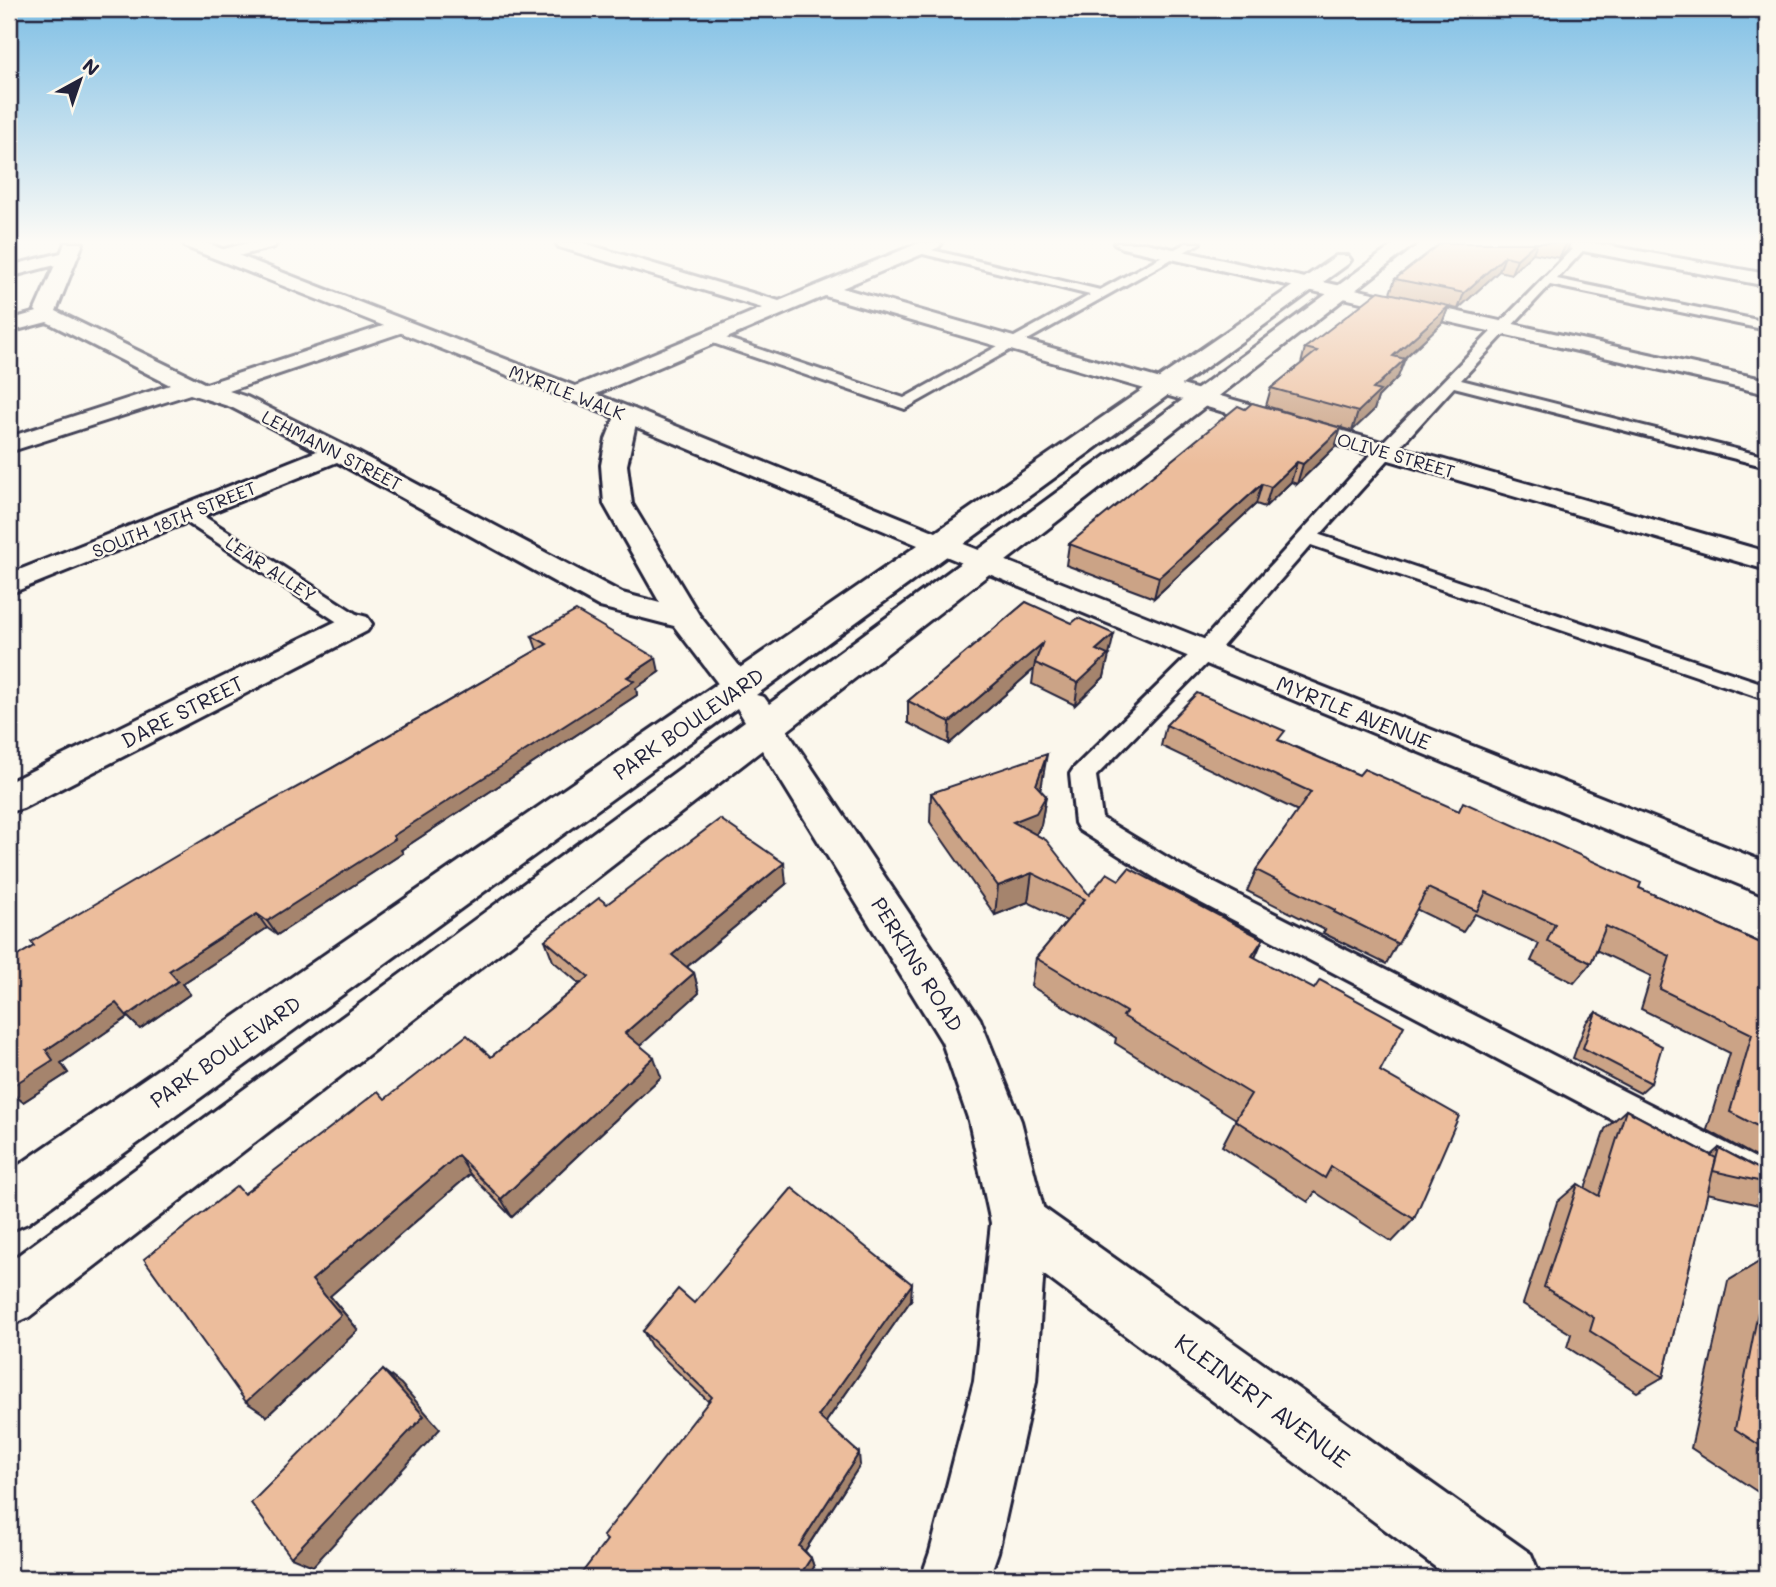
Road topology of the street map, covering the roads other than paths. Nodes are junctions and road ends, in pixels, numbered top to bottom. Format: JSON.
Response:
{"nodes":[{"id":1,"x":42,"y":317,"type":"edge"},
{"id":2,"x":53,"y":317,"type":"edge"},
{"id":3,"x":375,"y":317,"type":"edge"},
{"id":4,"x":756,"y":317,"type":"edge"},
{"id":5,"x":918,"y":317,"type":"edge"},
{"id":6,"x":1058,"y":317,"type":"edge"},
{"id":7,"x":1277,"y":317,"type":"edge"},
{"id":8,"x":1292,"y":317,"type":"edge"},
{"id":9,"x":1450,"y":317,"type":"edge"},
{"id":10,"x":1513,"y":317,"type":"edge"},
{"id":11,"x":1723,"y":317,"type":"edge"},
{"id":12,"x":9,"y":326,"type":"edge"},
{"id":13,"x":1767,"y":326,"type":"edge"},
{"id":14,"x":399,"y":327,"type":"junction"},
{"id":15,"x":1502,"y":329,"type":"junction"},
{"id":16,"x":709,"y":337,"type":"junction"},
{"id":17,"x":1010,"y":344,"type":"junction"},
{"id":18,"x":1451,"y":382,"type":"junction"},
{"id":19,"x":1163,"y":387,"type":"junction"},
{"id":20,"x":1767,"y":387,"type":"edge"},
{"id":21,"x":200,"y":388,"type":"junction"},
{"id":22,"x":574,"y":395,"type":"junction"},
{"id":23,"x":1201,"y":398,"type":"junction"},
{"id":24,"x":626,"y":414,"type":"junction"},
{"id":25,"x":9,"y":445,"type":"edge"},
{"id":26,"x":1384,"y":451,"type":"junction"},
{"id":27,"x":338,"y":452,"type":"junction"},
{"id":28,"x":1767,"y":462,"type":"edge"},
{"id":29,"x":187,"y":514,"type":"junction"},
{"id":30,"x":1308,"y":537,"type":"junction"},
{"id":31,"x":940,"y":544,"type":"junction"},
{"id":32,"x":1767,"y":561,"type":"edge"},
{"id":33,"x":984,"y":562,"type":"junction"},
{"id":34,"x":9,"y":584,"type":"edge"},
{"id":35,"x":685,"y":620,"type":"junction"},
{"id":36,"x":356,"y":624,"type":"joint"},
{"id":37,"x":1205,"y":652,"type":"junction"},
{"id":38,"x":1767,"y":693,"type":"edge"},
{"id":39,"x":752,"y":706,"type":"junction"},
{"id":40,"x":9,"y":798,"type":"edge"},
{"id":41,"x":1767,"y":880,"type":"edge"},
{"id":42,"x":1767,"y":1183,"type":"edge"},
{"id":43,"x":9,"y":1204,"type":"edge"},
{"id":44,"x":1018,"y":1223,"type":"junction"},
{"id":45,"x":9,"y":1297,"type":"edge"},
{"id":46,"x":955,"y":1578,"type":"edge"},
{"id":47,"x":1507,"y":1578,"type":"edge"}],
"edges":[{"from":1,"to":12,"type":"street"},
{"from":2,"to":21,"type":"street","name":"LEHMANN STREET"},
{"from":3,"to":14,"type":"street","name":"MYRTLE WALK"},
{"from":4,"to":16,"type":"street"},
{"from":5,"to":17,"type":"street","name":"OLIVE STREET"},
{"from":6,"to":17,"type":"lane"},
{"from":7,"to":19,"type":"street","name":"PARK BOULEVARD"},
{"from":8,"to":23,"type":"street"},
{"from":9,"to":15,"type":"street"},
{"from":10,"to":15,"type":"lane"},
{"from":11,"to":13,"type":"lane"},
{"from":14,"to":21,"type":"street"},
{"from":14,"to":22,"type":"street","name":"MYRTLE WALK"},
{"from":15,"to":18,"type":"lane"},
{"from":15,"to":20,"type":"street"},
{"from":16,"to":17,"type":"lane"},
{"from":16,"to":22,"type":"street"},
{"from":17,"to":19,"type":"street","name":"OLIVE STREET"},
{"from":18,"to":26,"type":"lane"},
{"from":18,"to":28,"type":"lane"},
{"from":19,"to":23,"type":"street","name":"OLIVE STREET"},
{"from":19,"to":31,"type":"street","name":"PARK BOULEVARD"},
{"from":21,"to":25,"type":"street"},
{"from":21,"to":27,"type":"street","name":"LEHMANN STREET"},
{"from":22,"to":24,"type":"street","name":"MYRTLE WALK"},
{"from":23,"to":26,"type":"street","name":"OLIVE STREET"},
{"from":23,"to":33,"type":"street"},
{"from":24,"to":31,"type":"street","name":"MYRTLE WALK"},
{"from":24,"to":35,"type":"street","name":"PERKINS ROAD"},
{"from":26,"to":30,"type":"lane"},
{"from":26,"to":32,"type":"street","name":"OLIVE STREET"},
{"from":27,"to":29,"type":"street","name":"SOUTH 18TH STREET"},
{"from":27,"to":35,"type":"street","name":"LEHMANN STREET"},
{"from":29,"to":34,"type":"street","name":"SOUTH 18TH STREET"},
{"from":29,"to":36,"type":"lane","name":"LEAR ALLEY"},
{"from":30,"to":37,"type":"lane"},
{"from":30,"to":38,"type":"lane"},
{"from":31,"to":33,"type":"street","name":"MYRTLE AVENUE"},
{"from":31,"to":39,"type":"street","name":"PARK BOULEVARD"},
{"from":33,"to":37,"type":"street","name":"MYRTLE AVENUE"},
{"from":33,"to":39,"type":"street"},
{"from":35,"to":39,"type":"street","name":"PERKINS ROAD"},
{"from":36,"to":40,"type":"street","name":"DARE STREET"},
{"from":37,"to":41,"type":"street","name":"MYRTLE AVENUE"},
{"from":37,"to":42,"type":"lane"},
{"from":39,"to":43,"type":"street","name":"PARK BOULEVARD"},
{"from":39,"to":44,"type":"street","name":"PERKINS ROAD"},
{"from":39,"to":45,"type":"street"},
{"from":44,"to":46,"type":"street","name":"PERKINS ROAD"},
{"from":44,"to":47,"type":"street","name":"KLEINERT AVENUE"}]}
